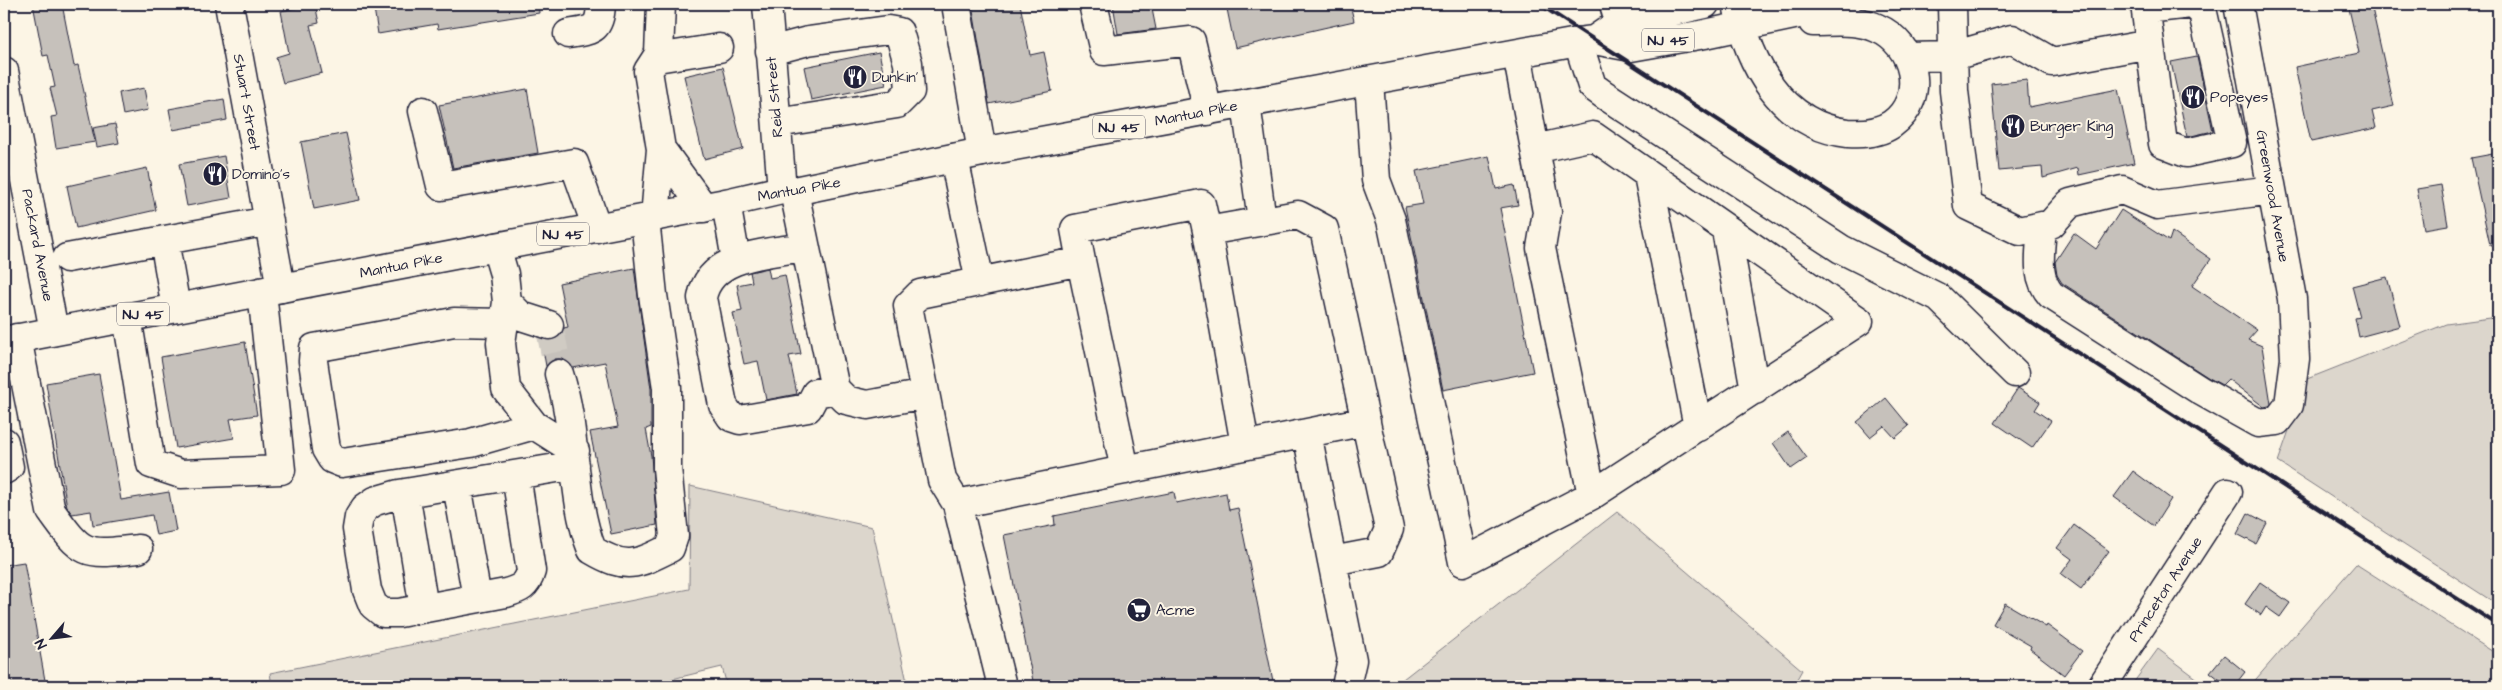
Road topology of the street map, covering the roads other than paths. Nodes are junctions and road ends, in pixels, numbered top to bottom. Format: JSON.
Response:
{"nodes":[{"id":1,"x":229,"y":4,"type":"edge"},
{"id":2,"x":601,"y":4,"type":"edge"},
{"id":3,"x":662,"y":4,"type":"edge"},
{"id":4,"x":767,"y":4,"type":"edge"},
{"id":5,"x":956,"y":4,"type":"edge"},
{"id":6,"x":1701,"y":4,"type":"edge"},
{"id":7,"x":1846,"y":4,"type":"edge"},
{"id":8,"x":1952,"y":4,"type":"edge"},
{"id":9,"x":2193,"y":4,"type":"edge"},
{"id":10,"x":2238,"y":4,"type":"edge"},
{"id":11,"x":2145,"y":6,"type":"edge"},
{"id":12,"x":1097,"y":8,"type":"edge"},
{"id":13,"x":1616,"y":14,"type":"edge"},
{"id":14,"x":1739,"y":15,"type":"edge"},
{"id":15,"x":1771,"y":21,"type":"junction"},
{"id":16,"x":568,"y":34,"type":"dead end"},
{"id":17,"x":1705,"y":34,"type":"junction"},
{"id":18,"x":1586,"y":41,"type":"junction"},
{"id":19,"x":2150,"y":44,"type":"junction"},
{"id":20,"x":719,"y":48,"type":"dead end"},
{"id":21,"x":770,"y":51,"type":"junction"},
{"id":22,"x":1517,"y":54,"type":"junction"},
{"id":23,"x":1953,"y":56,"type":"junction"},
{"id":24,"x":1908,"y":57,"type":"junction"},
{"id":25,"x":657,"y":58,"type":"junction"},
{"id":26,"x":2248,"y":60,"type":"junction"},
{"id":27,"x":2214,"y":64,"type":"junction"},
{"id":28,"x":4,"y":71,"type":"edge"},
{"id":29,"x":1369,"y":81,"type":"junction"},
{"id":30,"x":1246,"y":104,"type":"junction"},
{"id":31,"x":423,"y":111,"type":"dead end"},
{"id":32,"x":1208,"y":111,"type":"junction"},
{"id":33,"x":777,"y":123,"type":"junction"},
{"id":34,"x":662,"y":149,"type":"junction"},
{"id":35,"x":1535,"y":149,"type":"junction"},
{"id":36,"x":982,"y":152,"type":"junction"},
{"id":37,"x":954,"y":158,"type":"junction"},
{"id":38,"x":1648,"y":175,"type":"junction"},
{"id":39,"x":788,"y":190,"type":"junction"},
{"id":40,"x":2272,"y":190,"type":"junction"},
{"id":41,"x":715,"y":205,"type":"junction"},
{"id":42,"x":650,"y":218,"type":"junction"},
{"id":43,"x":1262,"y":220,"type":"junction"},
{"id":44,"x":269,"y":221,"type":"junction"},
{"id":45,"x":2042,"y":226,"type":"junction"},
{"id":46,"x":597,"y":228,"type":"junction"},
{"id":47,"x":1726,"y":230,"type":"junction"},
{"id":48,"x":1207,"y":231,"type":"junction"},
{"id":49,"x":164,"y":240,"type":"junction"},
{"id":50,"x":496,"y":247,"type":"junction"},
{"id":51,"x":805,"y":247,"type":"junction"},
{"id":52,"x":67,"y":258,"type":"dead end"},
{"id":53,"x":736,"y":260,"type":"junction"},
{"id":54,"x":1080,"y":261,"type":"junction"},
{"id":55,"x":980,"y":282,"type":"junction"},
{"id":56,"x":272,"y":290,"type":"junction"},
{"id":57,"x":176,"y":308,"type":"junction"},
{"id":58,"x":505,"y":313,"type":"junction"},
{"id":59,"x":127,"y":317,"type":"junction"},
{"id":60,"x":550,"y":325,"type":"dead end"},
{"id":61,"x":54,"y":331,"type":"junction"},
{"id":62,"x":11,"y":339,"type":"edge"},
{"id":63,"x":2015,"y":373,"type":"dead end"},
{"id":64,"x":559,"y":374,"type":"tunnel mouth"},
{"id":65,"x":835,"y":389,"type":"junction"},
{"id":66,"x":1756,"y":390,"type":"junction"},
{"id":67,"x":925,"y":394,"type":"junction"},
{"id":68,"x":1366,"y":421,"type":"junction"},
{"id":69,"x":534,"y":425,"type":"junction"},
{"id":70,"x":1698,"y":427,"type":"junction"},
{"id":71,"x":1306,"y":433,"type":"junction"},
{"id":72,"x":4,"y":442,"type":"edge"},
{"id":73,"x":1245,"y":445,"type":"junction"},
{"id":74,"x":575,"y":458,"type":"junction"},
{"id":75,"x":4,"y":470,"type":"edge"},
{"id":76,"x":1125,"y":470,"type":"junction"},
{"id":77,"x":516,"y":475,"type":"junction"},
{"id":78,"x":457,"y":485,"type":"junction"},
{"id":79,"x":2228,"y":492,"type":"dead end"},
{"id":80,"x":405,"y":493,"type":"junction"},
{"id":81,"x":1592,"y":495,"type":"junction"},
{"id":82,"x":957,"y":504,"type":"junction"},
{"id":83,"x":138,"y":549,"type":"dead end"},
{"id":84,"x":1332,"y":561,"type":"junction"},
{"id":85,"x":478,"y":598,"type":"junction"},
{"id":86,"x":424,"y":608,"type":"junction"},
{"id":87,"x":1002,"y":686,"type":"edge"},
{"id":88,"x":1346,"y":686,"type":"edge"},
{"id":89,"x":2102,"y":686,"type":"edge"}],
"edges":[{"from":1,"to":44,"type":"main road","name":"Stuart Street"},
{"from":2,"to":16,"type":"main road"},
{"from":3,"to":25,"type":"main road"},
{"from":4,"to":21,"type":"main road","name":"Reid Street"},
{"from":5,"to":36,"type":"main road"},
{"from":6,"to":13,"type":"main road","name":"Mantua Pike","number":"NJ 45"},
{"from":6,"to":17,"type":"main road"},
{"from":7,"to":15,"type":"main road","name":"Mantua Pike","number":"NJ 45"},
{"from":8,"to":23,"type":"main road"},
{"from":9,"to":11,"type":"main road"},
{"from":9,"to":27,"type":"main road"},
{"from":10,"to":26,"type":"main road","name":"Greenwood Avenue"},
{"from":11,"to":19,"type":"main road"},
{"from":12,"to":32,"type":"main road"},
{"from":13,"to":18,"type":"main road","name":"Mantua Pike","number":"NJ 45"},
{"from":14,"to":15,"type":"main road","name":"Mantua Pike","number":"NJ 45"},
{"from":14,"to":17,"type":"main road","name":"Mantua Pike","number":"NJ 45"},
{"from":14,"to":24,"type":"main road"},
{"from":15,"to":24,"type":"main road"},
{"from":17,"to":18,"type":"main road","name":"Mantua Pike","number":"NJ 45"},
{"from":18,"to":22,"type":"main road","name":"Mantua Pike","number":"NJ 45"},
{"from":18,"to":63,"type":"main road"},
{"from":19,"to":23,"type":"main road"},
{"from":19,"to":27,"type":"main road"},
{"from":20,"to":25,"type":"main road"},
{"from":21,"to":33,"type":"main road","name":"Reid Street"},
{"from":21,"to":33,"type":"main road"},
{"from":22,"to":29,"type":"main road","name":"Mantua Pike","number":"NJ 45"},
{"from":22,"to":35,"type":"main road"},
{"from":23,"to":24,"type":"main road"},
{"from":23,"to":45,"type":"main road"},
{"from":25,"to":34,"type":"main road"},
{"from":26,"to":27,"type":"main road"},
{"from":26,"to":40,"type":"main road","name":"Greenwood Avenue"},
{"from":28,"to":61,"type":"main road","name":"Packard Avenue"},
{"from":29,"to":30,"type":"main road","name":"Mantua Pike","number":"NJ 45"},
{"from":29,"to":81,"type":"main road"},
{"from":30,"to":32,"type":"main road","name":"Mantua Pike","number":"NJ 45"},
{"from":30,"to":43,"type":"main road"},
{"from":31,"to":46,"type":"main road"},
{"from":32,"to":36,"type":"main road","name":"Mantua Pike","number":"NJ 45"},
{"from":33,"to":39,"type":"main road","name":"Reid Street"},
{"from":34,"to":41,"type":"main road"},
{"from":34,"to":42,"type":"main road"},
{"from":35,"to":38,"type":"main road"},
{"from":35,"to":81,"type":"main road"},
{"from":36,"to":37,"type":"main road","name":"Mantua Pike","number":"NJ 45"},
{"from":37,"to":39,"type":"main road","name":"Mantua Pike","number":"NJ 45"},
{"from":37,"to":55,"type":"main road"},
{"from":38,"to":47,"type":"main road"},
{"from":38,"to":70,"type":"main road"},
{"from":39,"to":41,"type":"main road","name":"Mantua Pike","number":"NJ 45"},
{"from":39,"to":51,"type":"main road","name":"Reid Street"},
{"from":40,"to":45,"type":"main road"},
{"from":40,"to":45,"type":"main road","name":"Greenwood Avenue"},
{"from":41,"to":42,"type":"main road","name":"Mantua Pike","number":"NJ 45"},
{"from":41,"to":53,"type":"main road"},
{"from":42,"to":46,"type":"main road","name":"Mantua Pike","number":"NJ 45"},
{"from":42,"to":74,"type":"main road"},
{"from":43,"to":48,"type":"main road"},
{"from":43,"to":68,"type":"main road"},
{"from":44,"to":49,"type":"main road"},
{"from":44,"to":56,"type":"main road","name":"Stuart Street"},
{"from":46,"to":50,"type":"main road","name":"Mantua Pike","number":"NJ 45"},
{"from":47,"to":66,"type":"main road"},
{"from":47,"to":66,"type":"main road"},
{"from":48,"to":54,"type":"main road"},
{"from":48,"to":73,"type":"main road"},
{"from":49,"to":52,"type":"main road"},
{"from":49,"to":57,"type":"main road"},
{"from":50,"to":56,"type":"main road","name":"Mantua Pike","number":"NJ 45"},
{"from":50,"to":58,"type":"main road"},
{"from":51,"to":53,"type":"main road"},
{"from":51,"to":65,"type":"main road","name":"Reid Street"},
{"from":53,"to":65,"type":"main road"},
{"from":54,"to":55,"type":"main road"},
{"from":54,"to":76,"type":"main road"},
{"from":55,"to":67,"type":"main road"},
{"from":56,"to":57,"type":"main road","name":"Mantua Pike","number":"NJ 45"},
{"from":56,"to":59,"type":"main road","name":"Stuart Street"},
{"from":57,"to":59,"type":"main road","name":"Mantua Pike","number":"NJ 45"},
{"from":58,"to":60,"type":"main road"},
{"from":58,"to":69,"type":"main road"},
{"from":58,"to":69,"type":"main road"},
{"from":59,"to":61,"type":"main road","name":"Mantua Pike","number":"NJ 45"},
{"from":61,"to":62,"type":"main road","name":"Mantua Pike","number":"NJ 45"},
{"from":62,"to":83,"type":"main road"},
{"from":64,"to":74,"type":"main road"},
{"from":65,"to":67,"type":"main road"},
{"from":66,"to":70,"type":"main road"},
{"from":67,"to":82,"type":"main road"},
{"from":68,"to":71,"type":"main road"},
{"from":68,"to":84,"type":"main road"},
{"from":69,"to":74,"type":"main road"},
{"from":70,"to":81,"type":"main road"},
{"from":71,"to":73,"type":"main road"},
{"from":71,"to":84,"type":"main road"},
{"from":72,"to":75,"type":"main road"},
{"from":73,"to":76,"type":"main road"},
{"from":74,"to":77,"type":"main road"},
{"from":76,"to":82,"type":"main road"},
{"from":77,"to":78,"type":"main road"},
{"from":77,"to":85,"type":"main road"},
{"from":78,"to":80,"type":"main road"},
{"from":78,"to":85,"type":"main road"},
{"from":79,"to":89,"type":"main road","name":"Princeton Avenue"},
{"from":80,"to":86,"type":"main road"},
{"from":80,"to":86,"type":"main road"},
{"from":82,"to":87,"type":"main road"},
{"from":84,"to":88,"type":"main road"},
{"from":85,"to":86,"type":"main road"}]}
